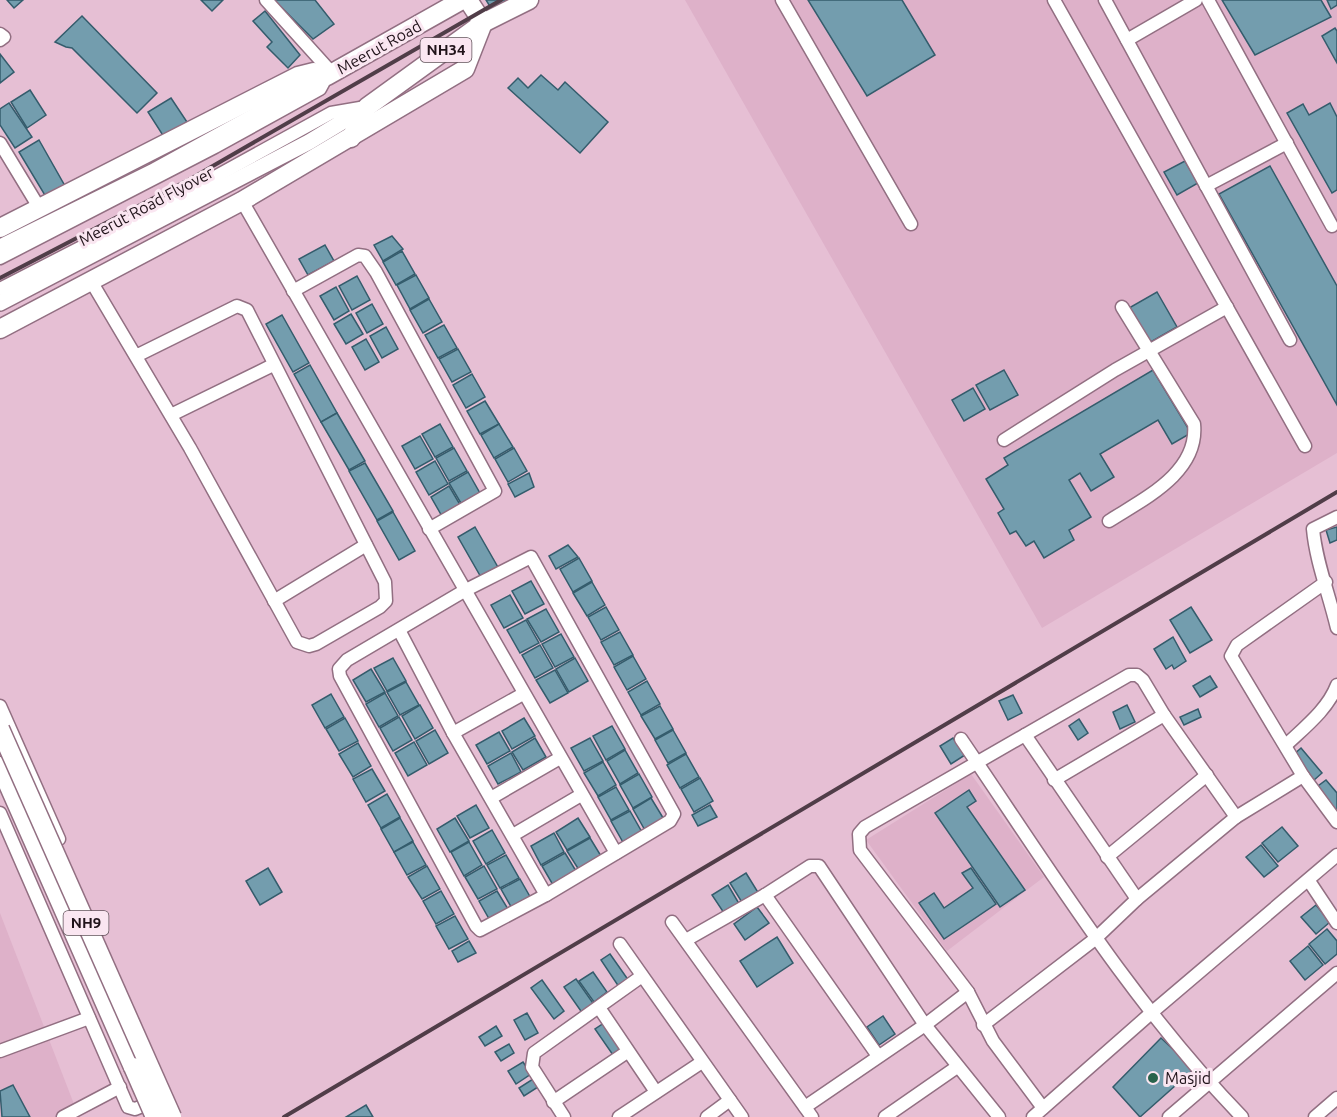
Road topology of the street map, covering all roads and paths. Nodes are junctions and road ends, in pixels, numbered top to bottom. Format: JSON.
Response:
{"nodes":[{"id":1,"x":266,"y":0,"type":"edge"},
{"id":2,"x":462,"y":0,"type":"edge"},
{"id":3,"x":468,"y":0,"type":"edge"},
{"id":4,"x":529,"y":0,"type":"edge"},
{"id":5,"x":782,"y":0,"type":"edge"},
{"id":6,"x":1054,"y":0,"type":"edge"},
{"id":7,"x":1105,"y":0,"type":"edge"},
{"id":8,"x":1196,"y":0,"type":"edge"},
{"id":9,"x":1208,"y":0,"type":"edge"},
{"id":10,"x":483,"y":23,"type":"junction"},
{"id":11,"x":0,"y":34,"type":"edge"},
{"id":12,"x":0,"y":40,"type":"edge"},
{"id":13,"x":1127,"y":40,"type":"junction"},
{"id":14,"x":329,"y":75,"type":"junction"},
{"id":15,"x":368,"y":107,"type":"junction"},
{"id":16,"x":351,"y":139,"type":"junction"},
{"id":17,"x":1287,"y":142,"type":"junction"},
{"id":18,"x":0,"y":143,"type":"edge"},
{"id":19,"x":1206,"y":186,"type":"junction"},
{"id":20,"x":242,"y":201,"type":"junction"},
{"id":21,"x":40,"y":209,"type":"junction"},
{"id":22,"x":911,"y":224,"type":"dead end"},
{"id":23,"x":1332,"y":226,"type":"dead end"},
{"id":24,"x":0,"y":228,"type":"edge"},
{"id":25,"x":0,"y":247,"type":"edge"},
{"id":26,"x":0,"y":258,"type":"edge"},
{"id":27,"x":91,"y":281,"type":"junction"},
{"id":28,"x":0,"y":289,"type":"edge"},
{"id":29,"x":293,"y":291,"type":"junction"},
{"id":30,"x":0,"y":303,"type":"edge"},
{"id":31,"x":1122,"y":307,"type":"dead end"},
{"id":32,"x":1227,"y":307,"type":"junction"},
{"id":33,"x":0,"y":329,"type":"edge"},
{"id":34,"x":1290,"y":340,"type":"dead end"},
{"id":35,"x":1149,"y":350,"type":"junction"},
{"id":36,"x":136,"y":356,"type":"junction"},
{"id":37,"x":273,"y":365,"type":"junction"},
{"id":38,"x":171,"y":415,"type":"junction"},
{"id":39,"x":1004,"y":440,"type":"dead end"},
{"id":40,"x":1305,"y":446,"type":"dead end"},
{"id":41,"x":1337,"y":517,"type":"edge"},
{"id":42,"x":1109,"y":521,"type":"dead end"},
{"id":43,"x":429,"y":529,"type":"junction"},
{"id":44,"x":366,"y":545,"type":"junction"},
{"id":45,"x":1326,"y":582,"type":"junction"},
{"id":46,"x":465,"y":591,"type":"junction"},
{"id":47,"x":274,"y":601,"type":"junction"},
{"id":48,"x":1337,"y":628,"type":"edge"},
{"id":49,"x":399,"y":630,"type":"junction"},
{"id":50,"x":1337,"y":685,"type":"edge"},
{"id":51,"x":523,"y":694,"type":"junction"},
{"id":52,"x":0,"y":706,"type":"edge"},
{"id":53,"x":1164,"y":715,"type":"junction"},
{"id":54,"x":0,"y":729,"type":"edge"},
{"id":55,"x":453,"y":733,"type":"junction"},
{"id":56,"x":1025,"y":735,"type":"junction"},
{"id":57,"x":961,"y":740,"type":"dead end"},
{"id":58,"x":1287,"y":746,"type":"junction"},
{"id":59,"x":560,"y":758,"type":"junction"},
{"id":60,"x":978,"y":763,"type":"junction"},
{"id":61,"x":0,"y":766,"type":"edge"},
{"id":62,"x":1207,"y":775,"type":"junction"},
{"id":63,"x":1303,"y":776,"type":"junction"},
{"id":64,"x":1054,"y":780,"type":"junction"},
{"id":65,"x":581,"y":795,"type":"junction"},
{"id":66,"x":491,"y":798,"type":"junction"},
{"id":67,"x":0,"y":813,"type":"edge"},
{"id":68,"x":1236,"y":817,"type":"junction"},
{"id":69,"x":1337,"y":822,"type":"edge"},
{"id":70,"x":513,"y":836,"type":"junction"},
{"id":71,"x":616,"y":853,"type":"junction"},
{"id":72,"x":1337,"y":855,"type":"edge"},
{"id":73,"x":1107,"y":857,"type":"junction"},
{"id":74,"x":1308,"y":881,"type":"junction"},
{"id":75,"x":546,"y":895,"type":"junction"},
{"id":76,"x":765,"y":895,"type":"junction"},
{"id":77,"x":1137,"y":899,"type":"junction"},
{"id":78,"x":672,"y":922,"type":"dead end"},
{"id":79,"x":1337,"y":923,"type":"edge"},
{"id":80,"x":1095,"y":939,"type":"junction"},
{"id":81,"x":686,"y":940,"type":"junction"},
{"id":82,"x":620,"y":944,"type":"dead end"},
{"id":83,"x":1337,"y":973,"type":"edge"},
{"id":84,"x":642,"y":976,"type":"junction"},
{"id":85,"x":968,"y":992,"type":"junction"},
{"id":86,"x":600,"y":1009,"type":"junction"},
{"id":87,"x":1150,"y":1014,"type":"junction"},
{"id":88,"x":89,"y":1018,"type":"junction"},
{"id":89,"x":926,"y":1025,"type":"junction"},
{"id":90,"x":983,"y":1025,"type":"junction"},
{"id":91,"x":0,"y":1051,"type":"edge"},
{"id":92,"x":627,"y":1052,"type":"junction"},
{"id":93,"x":878,"y":1056,"type":"junction"},
{"id":94,"x":702,"y":1062,"type":"junction"},
{"id":95,"x":957,"y":1067,"type":"junction"},
{"id":96,"x":1208,"y":1082,"type":"junction"},
{"id":97,"x":120,"y":1087,"type":"junction"},
{"id":98,"x":656,"y":1092,"type":"junction"},
{"id":99,"x":1337,"y":1098,"type":"edge"},
{"id":100,"x":730,"y":1100,"type":"junction"},
{"id":101,"x":553,"y":1102,"type":"junction"},
{"id":102,"x":1043,"y":1108,"type":"junction"},
{"id":103,"x":809,"y":1112,"type":"edge"},
{"id":104,"x":63,"y":1117,"type":"edge"},
{"id":105,"x":154,"y":1117,"type":"edge"},
{"id":106,"x":172,"y":1117,"type":"edge"},
{"id":107,"x":564,"y":1117,"type":"edge"},
{"id":108,"x":620,"y":1117,"type":"edge"},
{"id":109,"x":707,"y":1117,"type":"edge"},
{"id":110,"x":742,"y":1117,"type":"edge"},
{"id":111,"x":885,"y":1117,"type":"edge"},
{"id":112,"x":999,"y":1117,"type":"edge"},
{"id":113,"x":1033,"y":1117,"type":"edge"},
{"id":114,"x":1169,"y":1117,"type":"edge"},
{"id":115,"x":1242,"y":1117,"type":"edge"},
{"id":116,"x":1316,"y":1117,"type":"edge"}],
"edges":[{"from":1,"to":14,"type":"street"},
{"from":2,"to":14,"type":"highway","name":"Meerut Road","number":"NH34"},
{"from":3,"to":10,"type":"highway"},
{"from":4,"to":10,"type":"highway","number":"NH34"},
{"from":5,"to":22,"type":"street"},
{"from":6,"to":32,"type":"street"},
{"from":7,"to":13,"type":"street"},
{"from":8,"to":13,"type":"street"},
{"from":9,"to":17,"type":"street"},
{"from":10,"to":15,"type":"highway","number":"NH34"},
{"from":10,"to":16,"type":"highway"},
{"from":11,"to":12,"type":"street"},
{"from":13,"to":19,"type":"street"},
{"from":14,"to":21,"type":"highway"},
{"from":14,"to":25,"type":"main road","name":"Meerut Road Flyover","number":"NH34"},
{"from":14,"to":26,"type":"street"},
{"from":15,"to":16,"type":"highway"},
{"from":15,"to":28,"type":"street"},
{"from":15,"to":30,"type":"main road","name":"Meerut Road Flyover","number":"NH34"},
{"from":16,"to":20,"type":"highway"},
{"from":17,"to":19,"type":"street"},
{"from":17,"to":23,"type":"street"},
{"from":18,"to":21,"type":"street"},
{"from":19,"to":34,"type":"street"},
{"from":20,"to":27,"type":"highway"},
{"from":20,"to":29,"type":"street"},
{"from":21,"to":24,"type":"highway"},
{"from":27,"to":33,"type":"highway"},
{"from":27,"to":36,"type":"street"},
{"from":29,"to":43,"type":"street"},
{"from":29,"to":43,"type":"street"},
{"from":31,"to":35,"type":"street"},
{"from":32,"to":35,"type":"street"},
{"from":32,"to":40,"type":"street"},
{"from":35,"to":39,"type":"street"},
{"from":35,"to":42,"type":"street"},
{"from":36,"to":37,"type":"street"},
{"from":36,"to":38,"type":"street"},
{"from":37,"to":38,"type":"street"},
{"from":37,"to":44,"type":"street"},
{"from":38,"to":47,"type":"street"},
{"from":41,"to":45,"type":"street"},
{"from":43,"to":46,"type":"street"},
{"from":44,"to":47,"type":"street"},
{"from":44,"to":47,"type":"street"},
{"from":45,"to":48,"type":"street"},
{"from":45,"to":58,"type":"street"},
{"from":46,"to":49,"type":"street"},
{"from":46,"to":51,"type":"street"},
{"from":46,"to":71,"type":"street"},
{"from":49,"to":55,"type":"street"},
{"from":49,"to":75,"type":"street"},
{"from":50,"to":58,"type":"street"},
{"from":51,"to":55,"type":"street"},
{"from":51,"to":59,"type":"street"},
{"from":52,"to":97,"type":"street"},
{"from":53,"to":56,"type":"street"},
{"from":53,"to":62,"type":"street"},
{"from":53,"to":64,"type":"street"},
{"from":54,"to":106,"type":"highway","number":"NH9","bridge":true},
{"from":55,"to":66,"type":"street"},
{"from":56,"to":60,"type":"street"},
{"from":56,"to":64,"type":"street"},
{"from":57,"to":60,"type":"street"},
{"from":58,"to":63,"type":"street"},
{"from":59,"to":65,"type":"street"},
{"from":59,"to":66,"type":"street"},
{"from":60,"to":80,"type":"street"},
{"from":60,"to":85,"type":"street"},
{"from":61,"to":105,"type":"highway","number":"NH9","bridge":true},
{"from":62,"to":68,"type":"street"},
{"from":62,"to":73,"type":"street"},
{"from":63,"to":68,"type":"street"},
{"from":63,"to":69,"type":"street"},
{"from":64,"to":73,"type":"street"},
{"from":65,"to":70,"type":"street"},
{"from":65,"to":71,"type":"street"},
{"from":66,"to":70,"type":"street"},
{"from":67,"to":88,"type":"street"},
{"from":68,"to":77,"type":"street"},
{"from":70,"to":75,"type":"street"},
{"from":71,"to":75,"type":"street"},
{"from":72,"to":74,"type":"street"},
{"from":73,"to":77,"type":"street"},
{"from":74,"to":79,"type":"street"},
{"from":74,"to":87,"type":"street"},
{"from":76,"to":81,"type":"street"},
{"from":76,"to":89,"type":"street"},
{"from":76,"to":93,"type":"street"},
{"from":77,"to":80,"type":"street"},
{"from":78,"to":81,"type":"street"},
{"from":80,"to":87,"type":"street"},
{"from":80,"to":90,"type":"street"},
{"from":81,"to":103,"type":"street"},
{"from":82,"to":84,"type":"street"},
{"from":83,"to":96,"type":"street"},
{"from":84,"to":86,"type":"street"},
{"from":84,"to":94,"type":"street"},
{"from":85,"to":89,"type":"street"},
{"from":85,"to":90,"type":"street"},
{"from":86,"to":92,"type":"street"},
{"from":86,"to":101,"type":"street"},
{"from":87,"to":96,"type":"street"},
{"from":87,"to":102,"type":"street"},
{"from":88,"to":91,"type":"street"},
{"from":88,"to":97,"type":"street"},
{"from":89,"to":93,"type":"street"},
{"from":89,"to":95,"type":"street"},
{"from":90,"to":102,"type":"street"},
{"from":92,"to":98,"type":"street"},
{"from":92,"to":101,"type":"street"},
{"from":93,"to":103,"type":"street"},
{"from":94,"to":98,"type":"street"},
{"from":94,"to":100,"type":"street"},
{"from":95,"to":111,"type":"street"},
{"from":95,"to":112,"type":"street"},
{"from":96,"to":114,"type":"street"},
{"from":96,"to":115,"type":"street"},
{"from":97,"to":104,"type":"street"},
{"from":98,"to":108,"type":"street"},
{"from":99,"to":116,"type":"street"},
{"from":100,"to":109,"type":"street"},
{"from":100,"to":110,"type":"street"},
{"from":101,"to":107,"type":"street"},
{"from":102,"to":113,"type":"street"}]}
